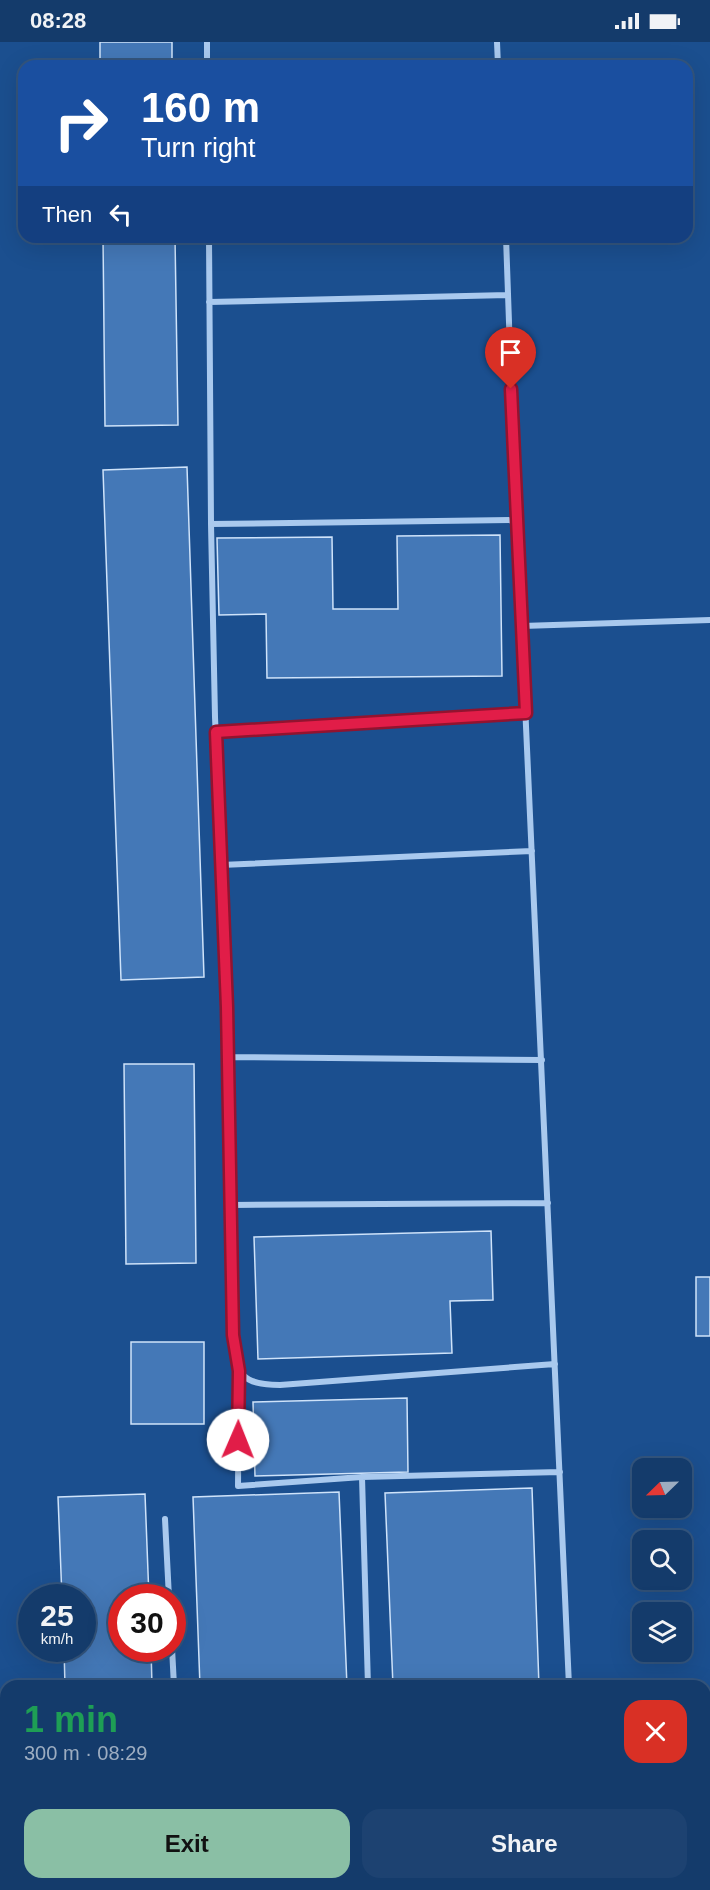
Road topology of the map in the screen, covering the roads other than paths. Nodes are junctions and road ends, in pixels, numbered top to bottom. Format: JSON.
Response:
{"nodes":[{"id":1,"x":207,"y":42,"type":"edge"},
{"id":2,"x":497,"y":42,"type":"edge"},
{"id":3,"x":207,"y":60,"type":"edge"},
{"id":4,"x":498,"y":60,"type":"edge"},
{"id":5,"x":209,"y":243,"type":"edge"},
{"id":6,"x":506,"y":243,"type":"edge"},
{"id":7,"x":508,"y":296,"type":"junction"},
{"id":8,"x":209,"y":302,"type":"junction"},
{"id":9,"x":518,"y":520,"type":"junction"},
{"id":10,"x":211,"y":524,"type":"junction"},
{"id":11,"x":710,"y":620,"type":"edge"},
{"id":12,"x":522,"y":626,"type":"junction"},
{"id":13,"x":526,"y":713,"type":"junction"},
{"id":14,"x":216,"y":732,"type":"junction"},
{"id":15,"x":532,"y":851,"type":"junction"},
{"id":16,"x":221,"y":865,"type":"junction"},
{"id":17,"x":228,"y":1057,"type":"junction"},
{"id":18,"x":542,"y":1060,"type":"junction"},
{"id":19,"x":548,"y":1203,"type":"junction"},
{"id":20,"x":231,"y":1205,"type":"junction"},
{"id":21,"x":555,"y":1364,"type":"junction"},
{"id":22,"x":239,"y":1371,"type":"junction"},
{"id":23,"x":560,"y":1472,"type":"junction"},
{"id":24,"x":362,"y":1477,"type":"junction"},
{"id":25,"x":165,"y":1519,"type":"dead end"},
{"id":26,"x":169,"y":1584,"type":"edge"},
{"id":27,"x":173,"y":1662,"type":"edge"},
{"id":28,"x":174,"y":1680,"type":"edge"},
{"id":29,"x":368,"y":1680,"type":"edge"},
{"id":30,"x":569,"y":1680,"type":"edge"}],
"edges":[{"from":1,"to":3,"type":"street"},
{"from":2,"to":4,"type":"street"},
{"from":5,"to":8,"type":"street"},
{"from":6,"to":7,"type":"street"},
{"from":7,"to":8,"type":"street"},
{"from":7,"to":9,"type":"street"},
{"from":8,"to":10,"type":"street"},
{"from":9,"to":10,"type":"street"},
{"from":9,"to":12,"type":"street"},
{"from":10,"to":14,"type":"street"},
{"from":11,"to":12,"type":"street"},
{"from":12,"to":13,"type":"street"},
{"from":13,"to":14,"type":"street"},
{"from":13,"to":15,"type":"street"},
{"from":14,"to":16,"type":"street"},
{"from":15,"to":16,"type":"street"},
{"from":15,"to":18,"type":"street"},
{"from":16,"to":17,"type":"street"},
{"from":17,"to":18,"type":"street"},
{"from":17,"to":20,"type":"street"},
{"from":18,"to":19,"type":"street"},
{"from":19,"to":20,"type":"street"},
{"from":19,"to":21,"type":"street"},
{"from":20,"to":22,"type":"street"},
{"from":21,"to":22,"type":"street"},
{"from":21,"to":23,"type":"street"},
{"from":22,"to":24,"type":"street"},
{"from":23,"to":24,"type":"street"},
{"from":23,"to":30,"type":"street"},
{"from":24,"to":29,"type":"street"},
{"from":25,"to":26,"type":"street"},
{"from":27,"to":28,"type":"street"}]}
